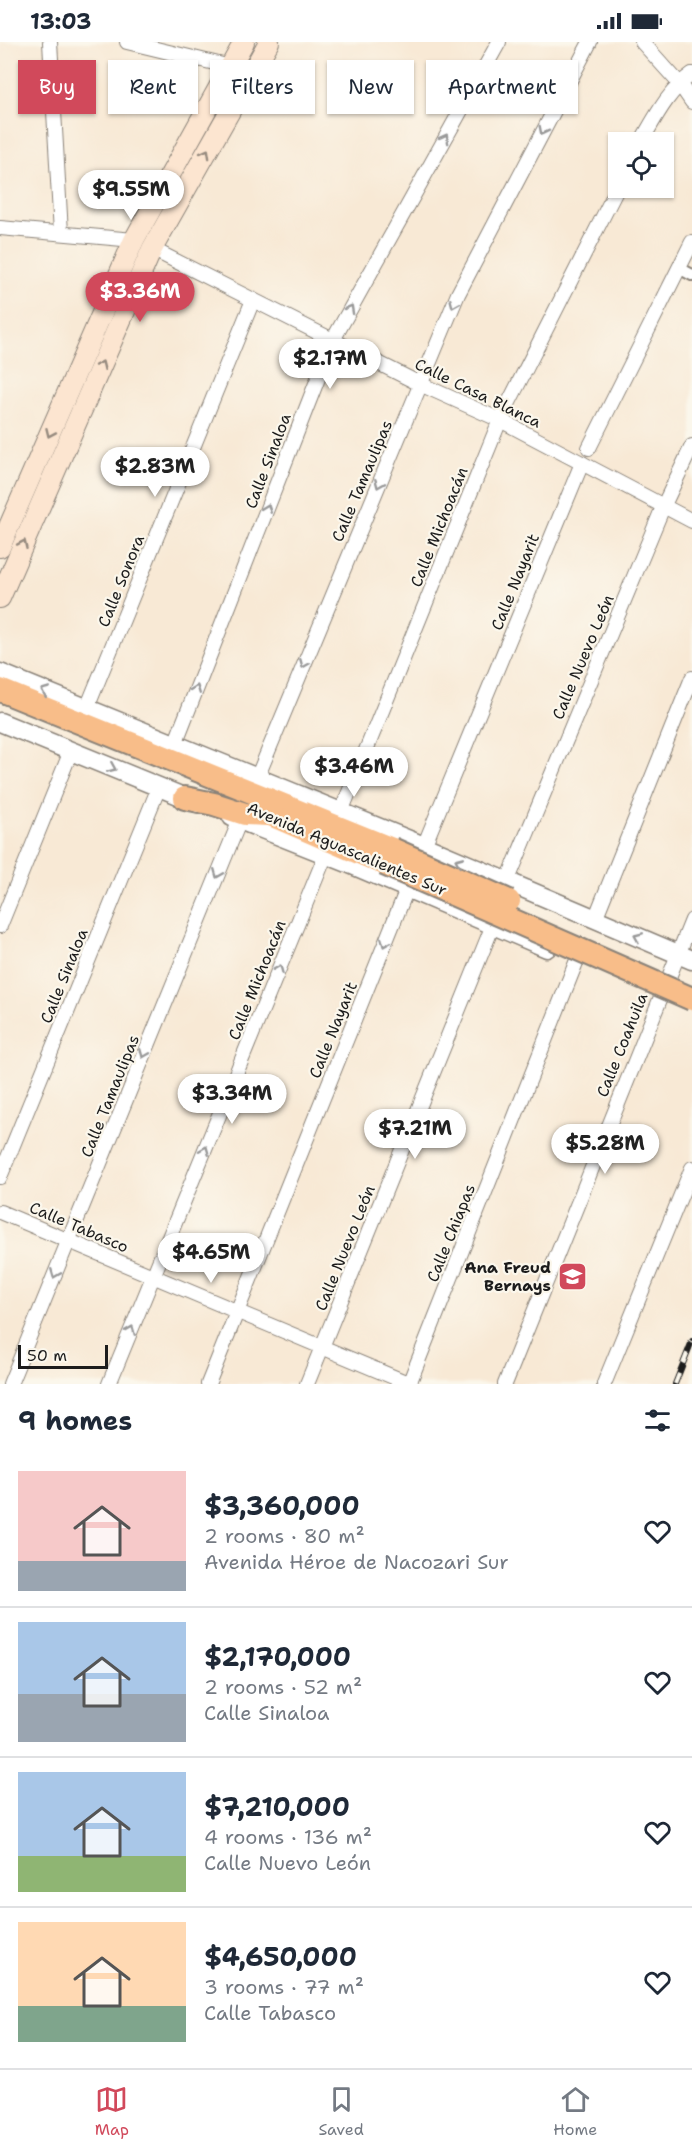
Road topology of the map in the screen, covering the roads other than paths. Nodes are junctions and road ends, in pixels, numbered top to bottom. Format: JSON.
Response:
{"nodes":[{"id":1,"x":50,"y":42,"type":"edge"},
{"id":2,"x":127,"y":42,"type":"edge"},
{"id":3,"x":244,"y":42,"type":"edge"},
{"id":4,"x":269,"y":42,"type":"edge"},
{"id":5,"x":498,"y":42,"type":"edge"},
{"id":6,"x":590,"y":42,"type":"edge"},
{"id":7,"x":642,"y":42,"type":"edge"},
{"id":8,"x":234,"y":60,"type":"edge"},
{"id":9,"x":210,"y":61,"type":"edge"},
{"id":10,"x":692,"y":74,"type":"edge"},
{"id":11,"x":679,"y":83,"type":"junction"},
{"id":12,"x":692,"y":102,"type":"edge"},
{"id":13,"x":210,"y":104,"type":"edge"},
{"id":14,"x":647,"y":132,"type":"edge"},
{"id":15,"x":165,"y":184,"type":"junction"},
{"id":16,"x":612,"y":198,"type":"edge"},
{"id":17,"x":0,"y":228,"type":"edge"},
{"id":18,"x":61,"y":233,"type":"junction"},
{"id":19,"x":134,"y":240,"type":"junction"},
{"id":20,"x":692,"y":242,"type":"edge"},
{"id":21,"x":152,"y":249,"type":"junction"},
{"id":22,"x":679,"y":268,"type":"junction"},
{"id":23,"x":692,"y":275,"type":"edge"},
{"id":24,"x":253,"y":300,"type":"junction"},
{"id":25,"x":333,"y":340,"type":"junction"},
{"id":26,"x":420,"y":384,"type":"junction"},
{"id":27,"x":501,"y":420,"type":"junction"},
{"id":28,"x":692,"y":446,"type":"edge"},
{"id":29,"x":589,"y":448,"type":"joint"},
{"id":30,"x":582,"y":463,"type":"junction"},
{"id":31,"x":663,"y":507,"type":"junction"},
{"id":32,"x":692,"y":521,"type":"edge"},
{"id":33,"x":0,"y":547,"type":"edge"},
{"id":34,"x":0,"y":598,"type":"edge"},
{"id":35,"x":0,"y":673,"type":"edge"},
{"id":36,"x":692,"y":678,"type":"edge"},
{"id":37,"x":0,"y":690,"type":"edge"},
{"id":38,"x":0,"y":706,"type":"edge"},
{"id":39,"x":87,"y":708,"type":"junction"},
{"id":40,"x":0,"y":722,"type":"edge"},
{"id":41,"x":71,"y":751,"type":"junction"},
{"id":42,"x":220,"y":762,"type":"junction"},
{"id":43,"x":170,"y":767,"type":"junction"},
{"id":44,"x":257,"y":778,"type":"junction"},
{"id":45,"x":185,"y":798,"type":"junction"},
{"id":46,"x":273,"y":808,"type":"junction"},
{"id":47,"x":341,"y":812,"type":"junction"},
{"id":48,"x":240,"y":820,"type":"junction"},
{"id":49,"x":424,"y":846,"type":"junction"},
{"id":50,"x":326,"y":854,"type":"junction"},
{"id":51,"x":388,"y":857,"type":"junction"},
{"id":52,"x":507,"y":882,"type":"junction"},
{"id":53,"x":407,"y":889,"type":"junction"},
{"id":54,"x":595,"y":919,"type":"junction"},
{"id":55,"x":692,"y":920,"type":"edge"},
{"id":56,"x":494,"y":925,"type":"junction"},
{"id":57,"x":0,"y":926,"type":"edge"},
{"id":58,"x":685,"y":957,"type":"edge"},
{"id":59,"x":577,"y":960,"type":"junction"},
{"id":60,"x":692,"y":982,"type":"edge"},
{"id":61,"x":660,"y":996,"type":"junction"},
{"id":62,"x":692,"y":999,"type":"edge"},
{"id":63,"x":692,"y":1010,"type":"edge"},
{"id":64,"x":692,"y":1168,"type":"edge"},
{"id":65,"x":0,"y":1177,"type":"edge"},
{"id":66,"x":0,"y":1212,"type":"edge"},
{"id":67,"x":68,"y":1241,"type":"junction"},
{"id":68,"x":153,"y":1276,"type":"junction"},
{"id":69,"x":237,"y":1312,"type":"junction"},
{"id":70,"x":322,"y":1347,"type":"junction"},
{"id":71,"x":10,"y":1384,"type":"edge"},
{"id":72,"x":109,"y":1384,"type":"edge"},
{"id":73,"x":208,"y":1384,"type":"edge"},
{"id":74,"x":307,"y":1384,"type":"edge"},
{"id":75,"x":409,"y":1384,"type":"edge"},
{"id":76,"x":505,"y":1384,"type":"edge"},
{"id":77,"x":604,"y":1384,"type":"edge"}],
"edges":[{"from":1,"to":18,"type":"street"},
{"from":2,"to":9,"type":"street"},
{"from":3,"to":8,"type":"main road"},
{"from":21,"to":4,"type":"main road","one_way":true},
{"from":25,"to":5,"type":"street","name":"Calle Sinaloa","one_way":true},
{"from":6,"to":26,"type":"street","name":"Calle Tamaulipas","one_way":true},
{"from":7,"to":11,"type":"street"},
{"from":10,"to":11,"type":"street"},
{"from":11,"to":12,"type":"street"},
{"from":11,"to":14,"type":"street"},
{"from":13,"to":15,"type":"main road"},
{"from":15,"to":19,"type":"main road"},
{"from":15,"to":21,"type":"main road"},
{"from":16,"to":27,"type":"street","name":"Calle Michoacán"},
{"from":17,"to":18,"type":"street"},
{"from":18,"to":19,"type":"street"},
{"from":19,"to":33,"type":"main road","one_way":true},
{"from":20,"to":22,"type":"street"},
{"from":21,"to":24,"type":"street","name":"Calle Casa Blanca"},
{"from":34,"to":21,"type":"main road","one_way":true},
{"from":22,"to":23,"type":"street"},
{"from":22,"to":29,"type":"street"},
{"from":24,"to":25,"type":"street","name":"Calle Casa Blanca"},
{"from":24,"to":39,"type":"street","name":"Calle Sonora"},
{"from":25,"to":26,"type":"street","name":"Calle Casa Blanca"},
{"from":43,"to":25,"type":"street","name":"Calle Sinaloa","one_way":true},
{"from":26,"to":27,"type":"street","name":"Calle Casa Blanca"},
{"from":26,"to":44,"type":"street","name":"Calle Tamaulipas","one_way":true},
{"from":27,"to":30,"type":"street","name":"Calle Casa Blanca"},
{"from":27,"to":47,"type":"street","name":"Calle Michoacán"},
{"from":28,"to":31,"type":"street","name":"Calle Nuevo León"},
{"from":29,"to":30,"type":"street"},
{"from":30,"to":31,"type":"street","name":"Calle Casa Blanca"},
{"from":30,"to":49,"type":"street","name":"Calle Nayarit"},
{"from":31,"to":32,"type":"street","name":"Calle Casa Blanca"},
{"from":31,"to":52,"type":"street","name":"Calle Nuevo León"},
{"from":39,"to":35,"type":"street","name":"Avenida Aguascalientes Sur","one_way":true},
{"from":36,"to":54,"type":"street"},
{"from":37,"to":43,"type":"main road","name":"Avenida Aguascalientes Sur"},
{"from":38,"to":43,"type":"main road","name":"Avenida Aguascalientes Sur"},
{"from":39,"to":43,"type":"street","name":"Avenida Aguascalientes Sur"},
{"from":40,"to":41,"type":"street","name":"Avenida Aguascalientes Sur"},
{"from":41,"to":43,"type":"street","name":"Avenida Aguascalientes Sur","one_way":true},
{"from":41,"to":57,"type":"street"},
{"from":42,"to":43,"type":"street","name":"Avenida Aguascalientes Sur"},
{"from":42,"to":44,"type":"street","name":"Avenida Aguascalientes Sur"},
{"from":42,"to":46,"type":"main road"},
{"from":43,"to":45,"type":"street","name":"Avenida Aguascalientes Sur"},
{"from":43,"to":46,"type":"main road","name":"Avenida Aguascalientes Sur"},
{"from":43,"to":65,"type":"street","name":"Calle Sinaloa"},
{"from":44,"to":47,"type":"street","name":"Avenida Aguascalientes Sur"},
{"from":45,"to":46,"type":"main road"},
{"from":45,"to":48,"type":"street","name":"Avenida Aguascalientes Sur"},
{"from":46,"to":51,"type":"main road","name":"Avenida Aguascalientes Sur"},
{"from":47,"to":49,"type":"street","name":"Avenida Aguascalientes Sur"},
{"from":48,"to":50,"type":"street","name":"Avenida Aguascalientes Sur"},
{"from":48,"to":67,"type":"street","name":"Calle Tamaulipas","one_way":true},
{"from":52,"to":49,"type":"street","name":"Avenida Aguascalientes Sur","one_way":true},
{"from":50,"to":53,"type":"street","name":"Avenida Aguascalientes Sur"},
{"from":68,"to":50,"type":"street","name":"Calle Michoacán","one_way":true},
{"from":51,"to":60,"type":"main road","name":"Avenida Aguascalientes Sur","bridge":true},
{"from":51,"to":62,"type":"main road","name":"Avenida Aguascalientes Sur","bridge":true},
{"from":52,"to":54,"type":"street","name":"Avenida Aguascalientes Sur"},
{"from":53,"to":56,"type":"street","name":"Avenida Aguascalientes Sur"},
{"from":53,"to":69,"type":"street","name":"Calle Nayarit","one_way":true},
{"from":58,"to":54,"type":"street","name":"Avenida Aguascalientes Sur","one_way":true},
{"from":55,"to":58,"type":"street","name":"Calle Coahuila"},
{"from":56,"to":59,"type":"street","name":"Avenida Aguascalientes Sur"},
{"from":56,"to":70,"type":"street","name":"Calle Nuevo León"},
{"from":58,"to":61,"type":"street","name":"Calle Coahuila"},
{"from":59,"to":61,"type":"street","name":"Avenida Aguascalientes Sur"},
{"from":59,"to":75,"type":"street","name":"Calle Chiapas"},
{"from":61,"to":63,"type":"street","name":"Avenida Aguascalientes Sur"},
{"from":61,"to":76,"type":"street","name":"Calle Coahuila"},
{"from":64,"to":77,"type":"street"},
{"from":66,"to":67,"type":"street","name":"Calle Tabasco"},
{"from":67,"to":68,"type":"street","name":"Calle Tabasco"},
{"from":67,"to":71,"type":"street","name":"Calle Tamaulipas","one_way":true},
{"from":68,"to":69,"type":"street","name":"Calle Tabasco"},
{"from":72,"to":68,"type":"street","name":"Calle Michoacán","one_way":true},
{"from":69,"to":70,"type":"street","name":"Calle Tabasco"},
{"from":69,"to":73,"type":"street","name":"Calle Nayarit"},
{"from":70,"to":74,"type":"street","name":"Calle Nuevo León"},
{"from":70,"to":75,"type":"street","name":"Calle Tabasco"}]}
